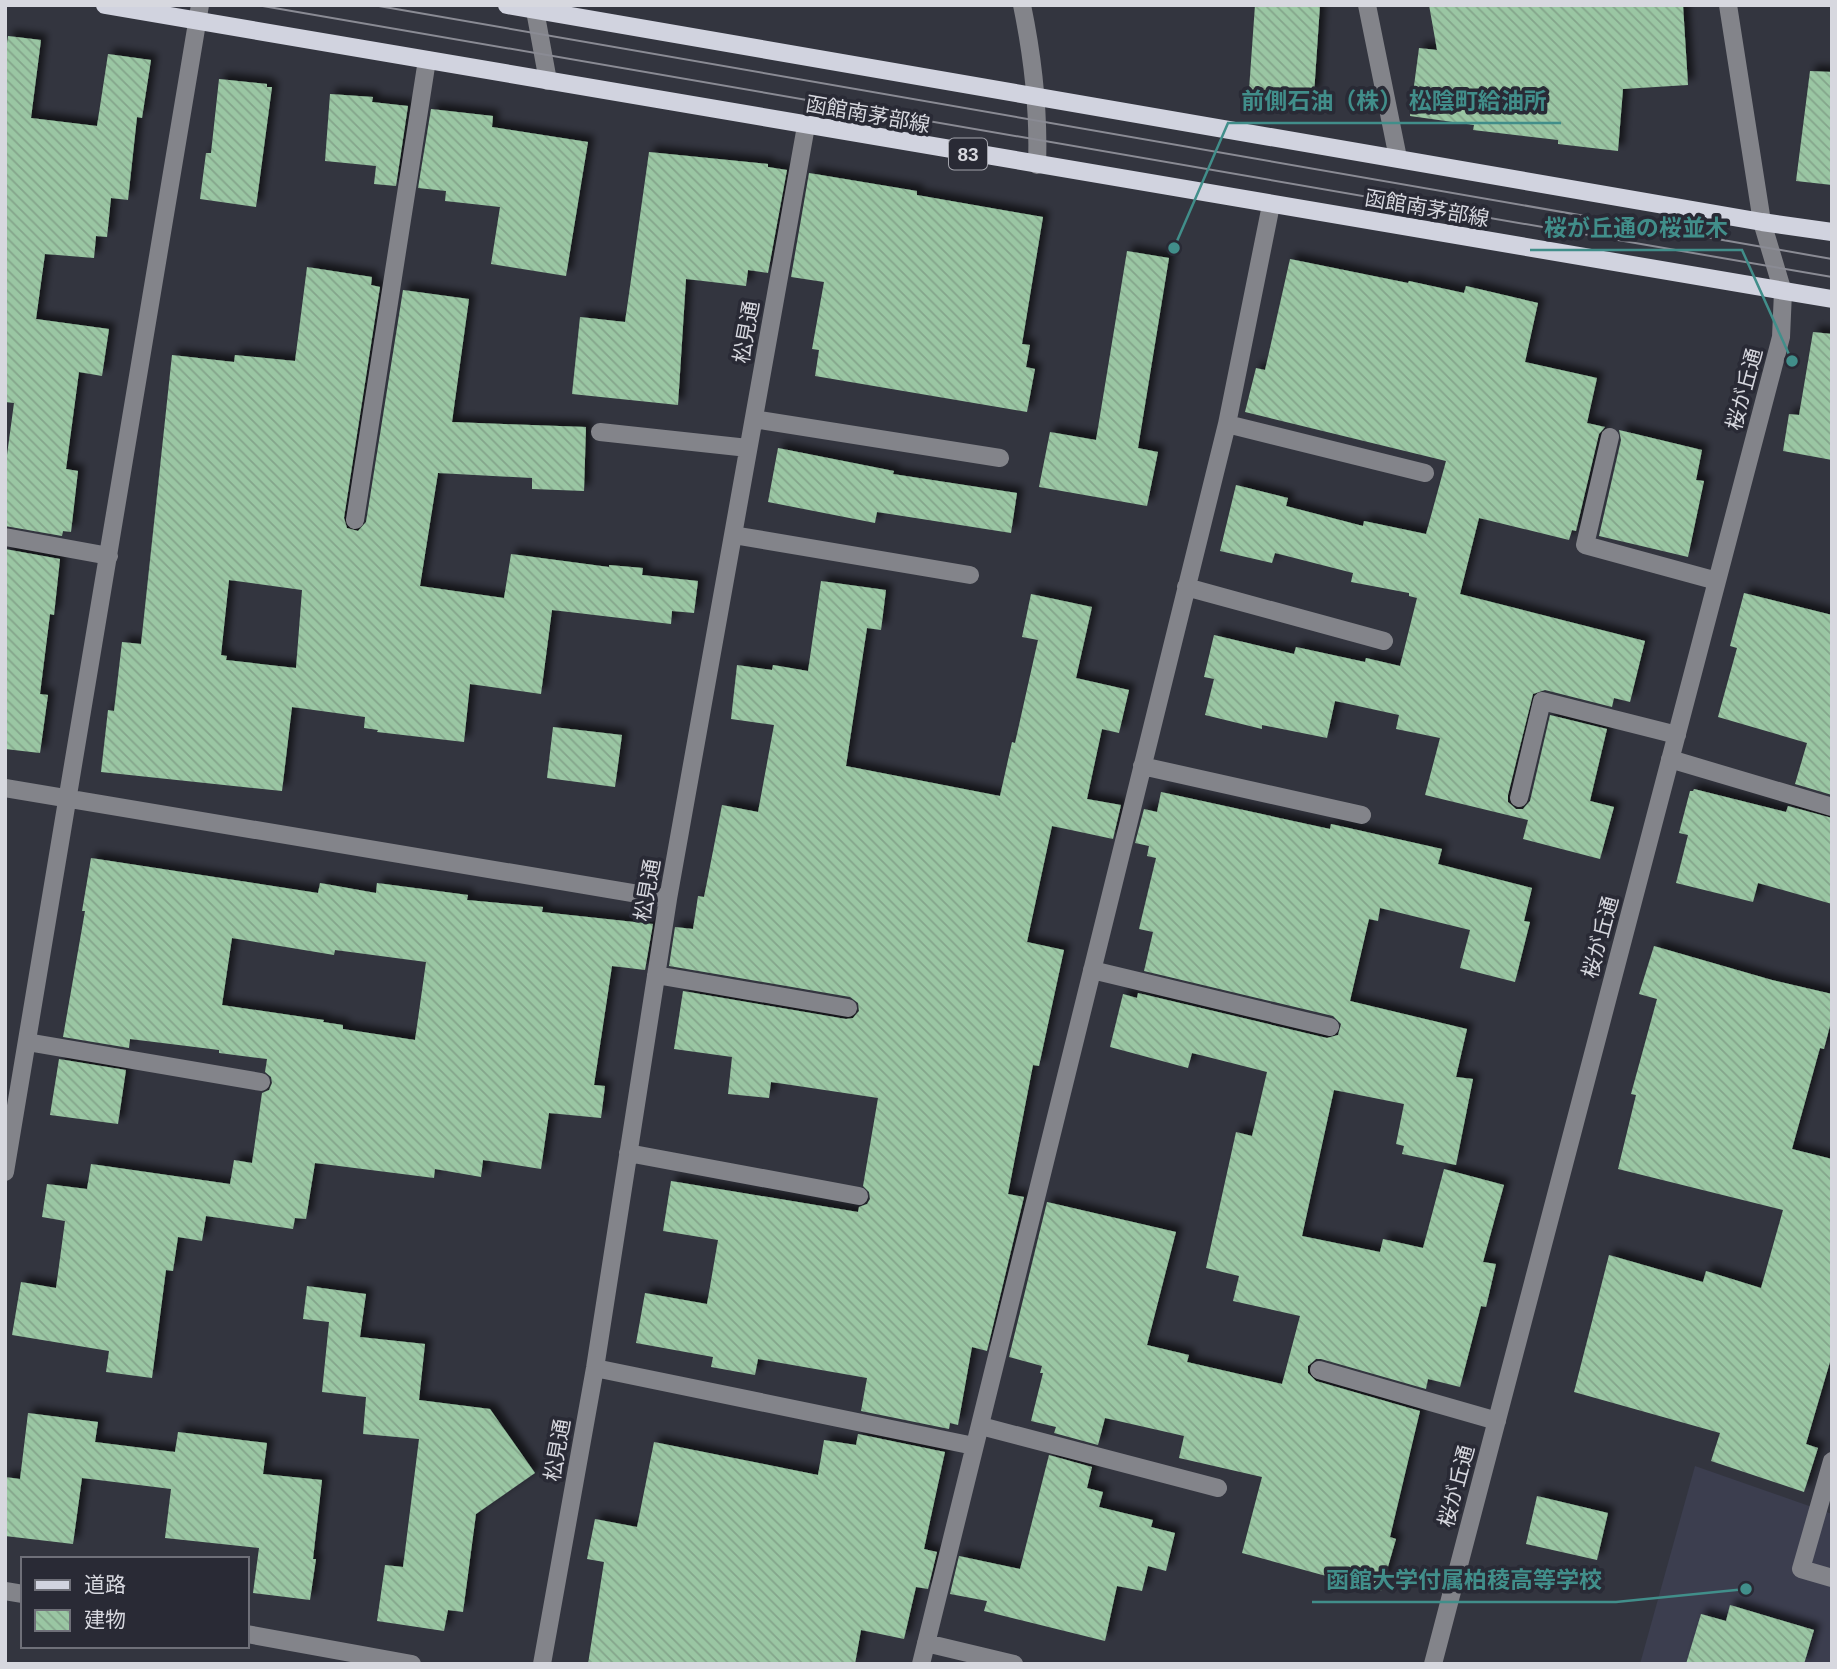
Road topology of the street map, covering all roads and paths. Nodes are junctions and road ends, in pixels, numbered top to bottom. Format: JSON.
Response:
{"nodes":[{"id":1,"x":105,"y":5,"type":"edge"},
{"id":2,"x":507,"y":5,"type":"edge"},
{"id":3,"x":1022,"y":5,"type":"edge"},
{"id":4,"x":1367,"y":5,"type":"edge"},
{"id":5,"x":1728,"y":5,"type":"edge"},
{"id":6,"x":535,"y":8,"type":"edge"},
{"id":7,"x":199,"y":13,"type":"edge"},
{"id":8,"x":428,"y":60,"type":"junction"},
{"id":9,"x":548,"y":81,"type":"junction"},
{"id":10,"x":1036,"y":95,"type":"junction"},
{"id":11,"x":806,"y":126,"type":"junction"},
{"id":12,"x":1398,"y":158,"type":"junction"},
{"id":13,"x":1037,"y":165,"type":"junction"},
{"id":14,"x":1271,"y":205,"type":"junction"},
{"id":15,"x":1762,"y":222,"type":"junction"},
{"id":16,"x":1832,"y":232,"type":"edge"},
{"id":17,"x":1783,"y":292,"type":"junction"},
{"id":18,"x":1832,"y":299,"type":"edge"},
{"id":19,"x":754,"y":419,"type":"junction"},
{"id":20,"x":1227,"y":424,"type":"junction"},
{"id":21,"x":600,"y":432,"type":"dead end"},
{"id":22,"x":1610,"y":437,"type":"dead end"},
{"id":23,"x":748,"y":448,"type":"junction"},
{"id":24,"x":1000,"y":458,"type":"dead end"},
{"id":25,"x":1425,"y":473,"type":"dead end"},
{"id":26,"x":355,"y":520,"type":"dead end"},
{"id":27,"x":733,"y":535,"type":"junction"},
{"id":28,"x":5,"y":537,"type":"edge"},
{"id":29,"x":109,"y":556,"type":"junction"},
{"id":30,"x":970,"y":575,"type":"dead end"},
{"id":31,"x":1717,"y":581,"type":"junction"},
{"id":32,"x":1186,"y":587,"type":"junction"},
{"id":33,"x":1384,"y":641,"type":"dead end"},
{"id":34,"x":1677,"y":735,"type":"junction"},
{"id":35,"x":1670,"y":759,"type":"junction"},
{"id":36,"x":1142,"y":766,"type":"junction"},
{"id":37,"x":5,"y":788,"type":"edge"},
{"id":38,"x":1519,"y":797,"type":"dead end"},
{"id":39,"x":69,"y":799,"type":"junction"},
{"id":40,"x":1832,"y":807,"type":"edge"},
{"id":41,"x":1362,"y":815,"type":"dead end"},
{"id":42,"x":668,"y":899,"type":"junction"},
{"id":43,"x":1092,"y":970,"type":"junction"},
{"id":44,"x":656,"y":975,"type":"junction"},
{"id":45,"x":848,"y":1008,"type":"dead end"},
{"id":46,"x":1331,"y":1027,"type":"dead end"},
{"id":47,"x":27,"y":1042,"type":"junction"},
{"id":48,"x":261,"y":1082,"type":"dead end"},
{"id":49,"x":8,"y":1137,"type":"edge"},
{"id":50,"x":628,"y":1153,"type":"junction"},
{"id":51,"x":5,"y":1172,"type":"edge"},
{"id":52,"x":859,"y":1196,"type":"dead end"},
{"id":53,"x":595,"y":1368,"type":"junction"},
{"id":54,"x":1319,"y":1370,"type":"dead end"},
{"id":55,"x":1497,"y":1421,"type":"junction"},
{"id":56,"x":981,"y":1426,"type":"junction"},
{"id":57,"x":974,"y":1446,"type":"junction"},
{"id":58,"x":1832,"y":1461,"type":"edge"},
{"id":59,"x":1218,"y":1488,"type":"dead end"},
{"id":60,"x":1832,"y":1578,"type":"edge"},
{"id":61,"x":248,"y":1634,"type":"edge"},
{"id":62,"x":926,"y":1643,"type":"junction"},
{"id":63,"x":412,"y":1664,"type":"edge"},
{"id":64,"x":542,"y":1664,"type":"edge"},
{"id":65,"x":921,"y":1664,"type":"edge"},
{"id":66,"x":1014,"y":1664,"type":"edge"},
{"id":67,"x":1433,"y":1664,"type":"edge"}],
"edges":[{"from":1,"to":7,"type":"main road","name":"函館南茅部線","number":"83"},
{"from":2,"to":6,"type":"main road","name":"函館南茅部線"},
{"from":3,"to":10,"type":"street"},
{"from":4,"to":12,"type":"street"},
{"from":5,"to":15,"type":"street","name":"桜が丘通"},
{"from":6,"to":9,"type":"street"},
{"from":6,"to":10,"type":"main road","name":"函館南茅部線"},
{"from":7,"to":8,"type":"main road","name":"函館南茅部線","number":"83"},
{"from":7,"to":29,"type":"street"},
{"from":8,"to":9,"type":"main road","name":"函館南茅部線","number":"83"},
{"from":8,"to":26,"type":"street"},
{"from":9,"to":11,"type":"main road","name":"函館南茅部線","number":"83"},
{"from":10,"to":12,"type":"main road","name":"函館南茅部線"},
{"from":10,"to":13,"type":"street"},
{"from":11,"to":13,"type":"main road","name":"函館南茅部線","number":"83"},
{"from":11,"to":19,"type":"street","name":"松見通"},
{"from":12,"to":15,"type":"main road","name":"函館南茅部線"},
{"from":13,"to":14,"type":"main road","name":"函館南茅部線","number":"83"},
{"from":14,"to":17,"type":"main road","name":"函館南茅部線","number":"83"},
{"from":14,"to":20,"type":"street"},
{"from":15,"to":16,"type":"main road","name":"函館南茅部線"},
{"from":15,"to":17,"type":"street","name":"桜が丘通"},
{"from":17,"to":18,"type":"main road","name":"函館南茅部線","number":"83"},
{"from":17,"to":31,"type":"street","name":"桜が丘通"},
{"from":19,"to":23,"type":"street","name":"松見通"},
{"from":19,"to":24,"type":"street"},
{"from":20,"to":25,"type":"street"},
{"from":20,"to":32,"type":"street"},
{"from":21,"to":23,"type":"street"},
{"from":22,"to":31,"type":"street"},
{"from":23,"to":27,"type":"street","name":"松見通"},
{"from":27,"to":30,"type":"street"},
{"from":27,"to":42,"type":"street","name":"松見通"},
{"from":28,"to":29,"type":"street"},
{"from":29,"to":39,"type":"street"},
{"from":31,"to":34,"type":"street","name":"桜が丘通"},
{"from":32,"to":33,"type":"street"},
{"from":32,"to":36,"type":"street"},
{"from":34,"to":35,"type":"street","name":"桜が丘通"},
{"from":34,"to":38,"type":"street"},
{"from":35,"to":40,"type":"street"},
{"from":35,"to":55,"type":"street","name":"桜が丘通"},
{"from":36,"to":41,"type":"street"},
{"from":36,"to":43,"type":"street"},
{"from":37,"to":39,"type":"street"},
{"from":39,"to":42,"type":"street"},
{"from":39,"to":47,"type":"street"},
{"from":42,"to":44,"type":"street","name":"松見通"},
{"from":43,"to":46,"type":"street"},
{"from":43,"to":56,"type":"street"},
{"from":44,"to":45,"type":"street"},
{"from":44,"to":50,"type":"street","name":"松見通"},
{"from":47,"to":48,"type":"street"},
{"from":47,"to":49,"type":"street"},
{"from":49,"to":51,"type":"street"},
{"from":50,"to":52,"type":"street"},
{"from":50,"to":53,"type":"street","name":"松見通"},
{"from":53,"to":57,"type":"street"},
{"from":53,"to":64,"type":"street","name":"松見通"},
{"from":54,"to":55,"type":"street"},
{"from":55,"to":67,"type":"street","name":"桜が丘通"},
{"from":56,"to":57,"type":"street"},
{"from":56,"to":59,"type":"street"},
{"from":57,"to":62,"type":"street"},
{"from":58,"to":60,"type":"street"},
{"from":61,"to":63,"type":"street"},
{"from":62,"to":65,"type":"street"},
{"from":62,"to":66,"type":"street"}]}
